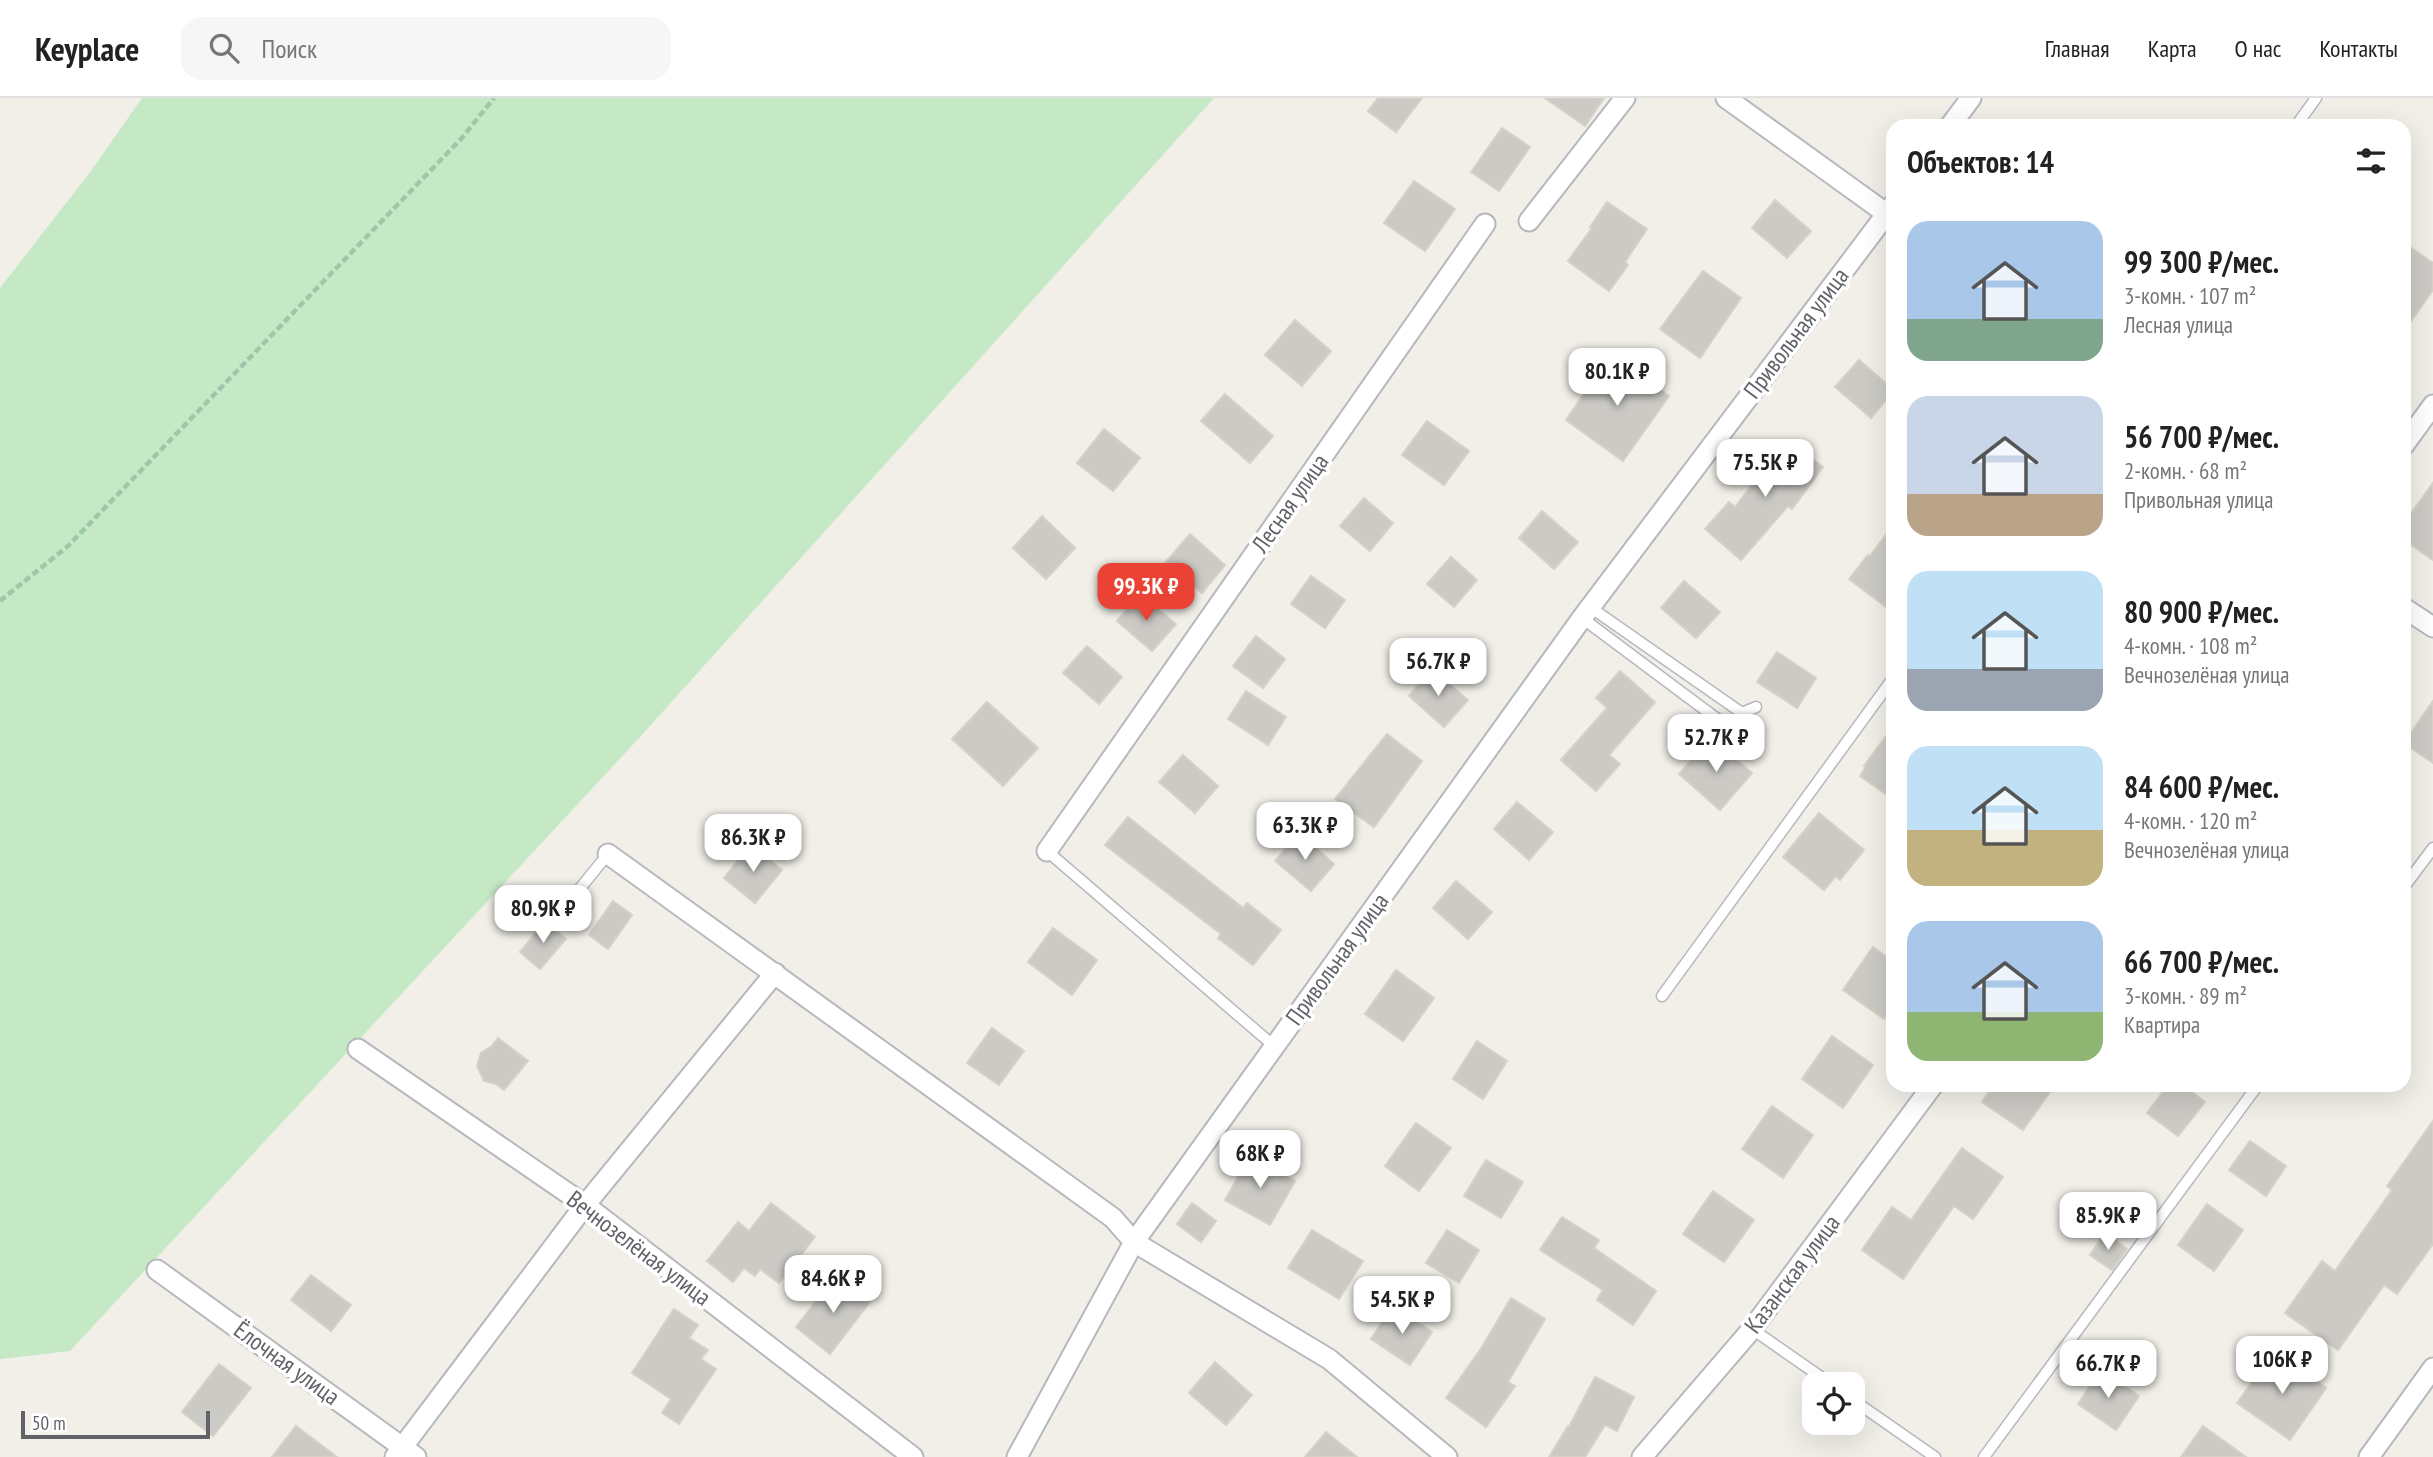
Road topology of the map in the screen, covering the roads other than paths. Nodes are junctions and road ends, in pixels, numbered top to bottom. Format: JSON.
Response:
{"nodes":[{"id":1,"x":1626,"y":98,"type":"edge"},
{"id":2,"x":1726,"y":98,"type":"edge"},
{"id":3,"x":1970,"y":98,"type":"edge"},
{"id":4,"x":2316,"y":98,"type":"edge"},
{"id":5,"x":1955,"y":119,"type":"edge"},
{"id":6,"x":2300,"y":119,"type":"edge"},
{"id":7,"x":1886,"y":209,"type":"edge"},
{"id":8,"x":1886,"y":219,"type":"edge"},
{"id":9,"x":1529,"y":221,"type":"dead end"},
{"id":10,"x":1485,"y":224,"type":"dead end"},
{"id":11,"x":2433,"y":405,"type":"edge"},
{"id":12,"x":2411,"y":435,"type":"edge"},
{"id":13,"x":1586,"y":612,"type":"junction"},
{"id":14,"x":2411,"y":613,"type":"edge"},
{"id":15,"x":2433,"y":627,"type":"edge"},
{"id":16,"x":1886,"y":688,"type":"edge"},
{"id":17,"x":1756,"y":707,"type":"dead end"},
{"id":18,"x":1744,"y":739,"type":"dead end"},
{"id":19,"x":2433,"y":848,"type":"edge"},
{"id":20,"x":1047,"y":851,"type":"joint"},
{"id":21,"x":608,"y":854,"type":"joint"},
{"id":22,"x":2411,"y":878,"type":"edge"},
{"id":23,"x":564,"y":908,"type":"dead end"},
{"id":24,"x":775,"y":973,"type":"junction"},
{"id":25,"x":1662,"y":996,"type":"dead end"},
{"id":26,"x":1274,"y":1046,"type":"junction"},
{"id":27,"x":358,"y":1049,"type":"dead end"},
{"id":28,"x":1928,"y":1092,"type":"edge"},
{"id":29,"x":2253,"y":1092,"type":"edge"},
{"id":30,"x":585,"y":1205,"type":"junction"},
{"id":31,"x":1134,"y":1242,"type":"junction"},
{"id":32,"x":157,"y":1270,"type":"dead end"},
{"id":33,"x":1752,"y":1329,"type":"junction"},
{"id":34,"x":2433,"y":1368,"type":"edge"},
{"id":35,"x":1814,"y":1372,"type":"edge"},
{"id":36,"x":1865,"y":1408,"type":"edge"},
{"id":37,"x":405,"y":1454,"type":"edge"},
{"id":38,"x":913,"y":1457,"type":"edge"},
{"id":39,"x":1017,"y":1457,"type":"edge"},
{"id":40,"x":1447,"y":1457,"type":"edge"},
{"id":41,"x":1642,"y":1457,"type":"edge"},
{"id":42,"x":1935,"y":1457,"type":"edge"},
{"id":43,"x":1984,"y":1457,"type":"edge"},
{"id":44,"x":2369,"y":1457,"type":"edge"}],
"edges":[{"from":1,"to":9,"type":"street"},
{"from":2,"to":7,"type":"street"},
{"from":3,"to":5,"type":"street"},
{"from":4,"to":6,"type":"lane"},
{"from":8,"to":13,"type":"street","name":"Привольная улица"},
{"from":10,"to":20,"type":"street","name":"Лесная улица"},
{"from":11,"to":12,"type":"street"},
{"from":13,"to":17,"type":"lane"},
{"from":13,"to":18,"type":"lane"},
{"from":13,"to":26,"type":"street","name":"Привольная улица"},
{"from":14,"to":15,"type":"street"},
{"from":16,"to":25,"type":"lane"},
{"from":19,"to":22,"type":"lane"},
{"from":20,"to":26,"type":"lane"},
{"from":21,"to":23,"type":"lane"},
{"from":21,"to":24,"type":"street"},
{"from":24,"to":30,"type":"street"},
{"from":24,"to":31,"type":"street"},
{"from":26,"to":31,"type":"street","name":"Привольная улица"},
{"from":27,"to":30,"type":"street","name":"Вечнозелёная улица"},
{"from":28,"to":33,"type":"street","name":"Казанская улица"},
{"from":29,"to":43,"type":"lane"},
{"from":30,"to":37,"type":"street"},
{"from":30,"to":38,"type":"street","name":"Вечнозелёная улица"},
{"from":31,"to":39,"type":"street","name":"Привольная улица"},
{"from":31,"to":40,"type":"street"},
{"from":32,"to":37,"type":"street","name":"Ёлочная улица"},
{"from":33,"to":35,"type":"lane"},
{"from":33,"to":41,"type":"street","name":"Казанская улица"},
{"from":34,"to":44,"type":"street"},
{"from":36,"to":42,"type":"lane"}]}
